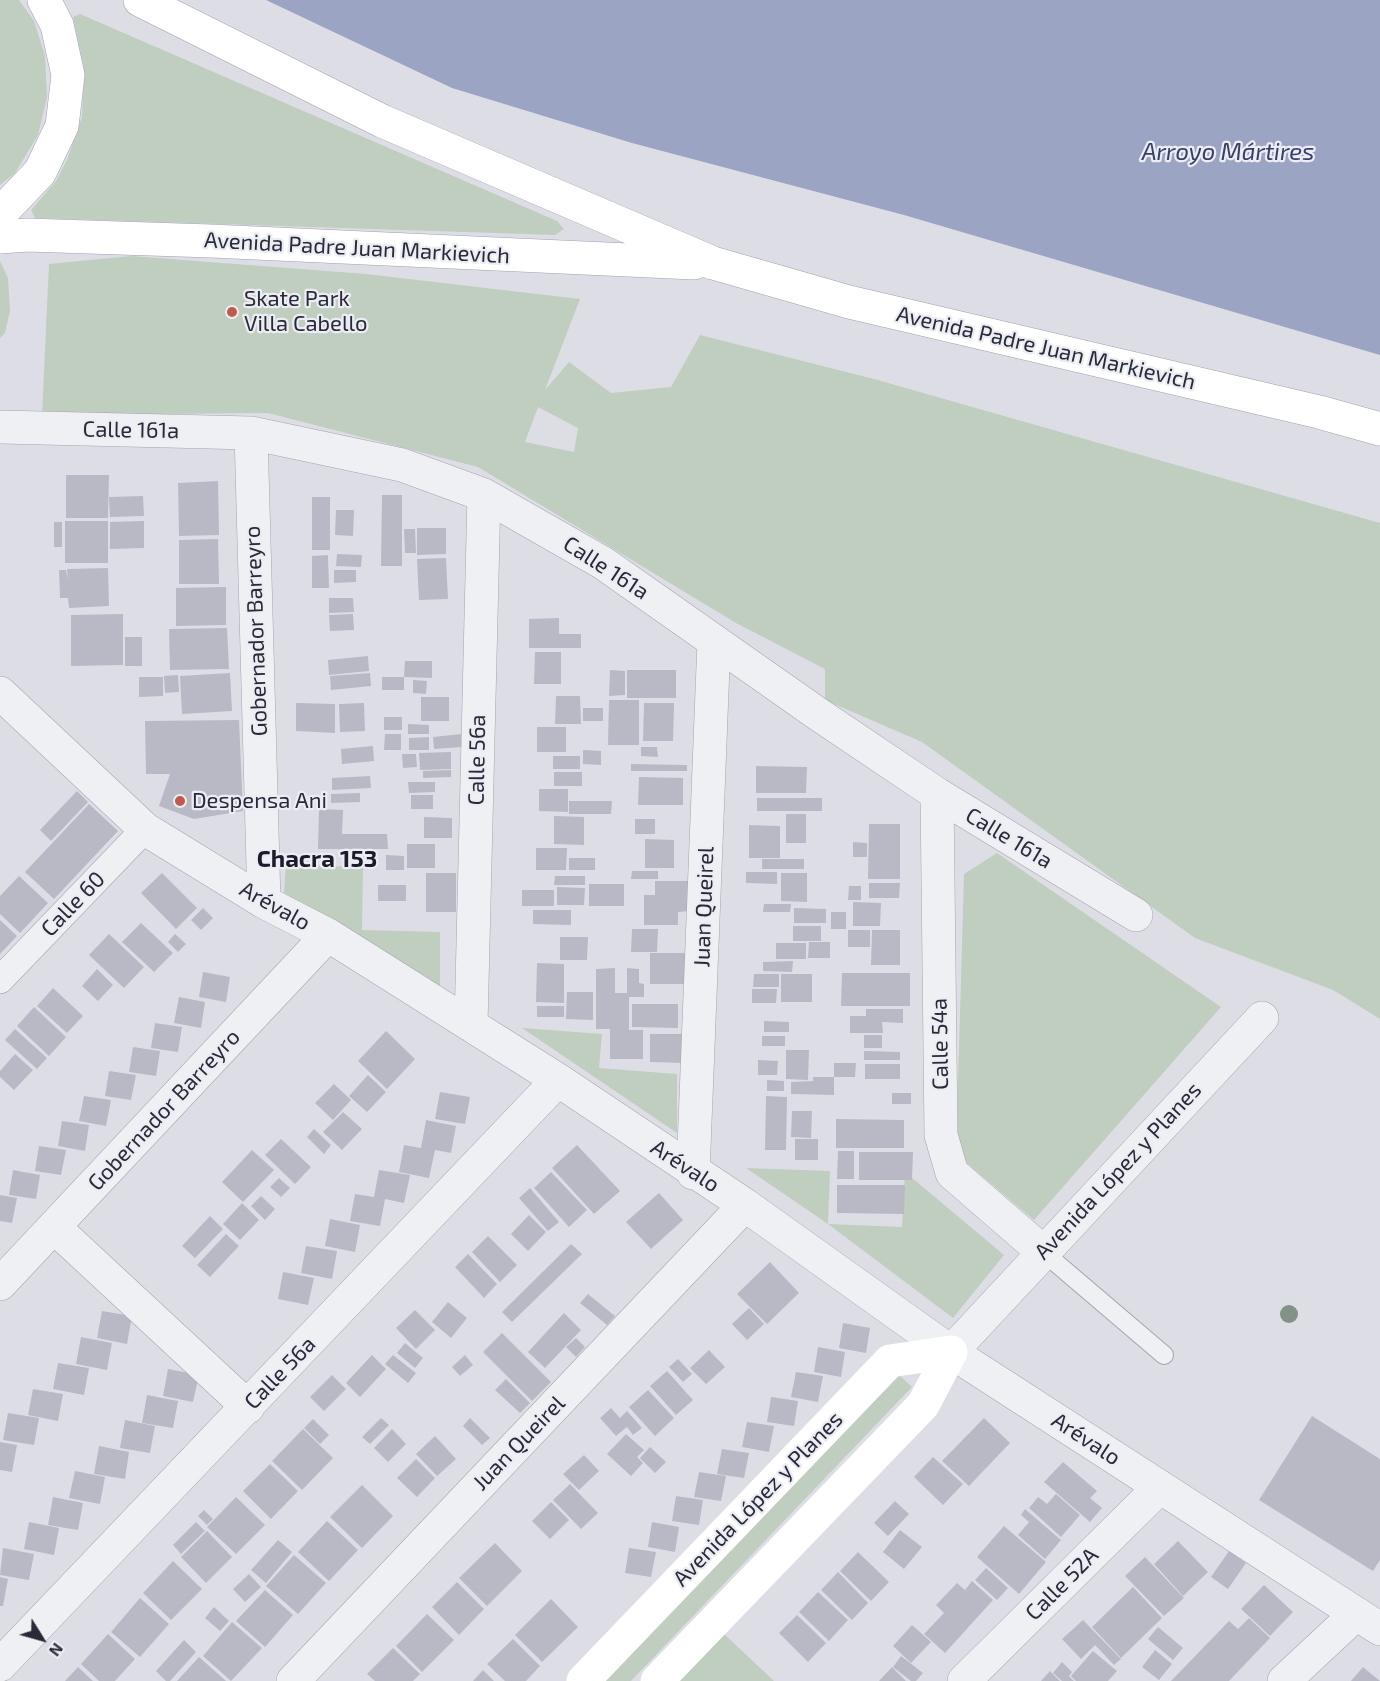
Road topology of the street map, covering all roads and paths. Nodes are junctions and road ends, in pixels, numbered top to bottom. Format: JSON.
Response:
{"nodes":[{"id":1,"x":44,"y":0,"type":"edge"},
{"id":2,"x":140,"y":0,"type":"edge"},
{"id":3,"x":0,"y":214,"type":"edge"},
{"id":4,"x":0,"y":237,"type":"edge"},
{"id":5,"x":713,"y":263,"type":"junction"},
{"id":6,"x":0,"y":427,"type":"edge"},
{"id":7,"x":1380,"y":429,"type":"edge"},
{"id":8,"x":251,"y":433,"type":"junction"},
{"id":9,"x":484,"y":495,"type":"junction"},
{"id":10,"x":714,"y":641,"type":"junction"},
{"id":11,"x":0,"y":693,"type":"edge"},
{"id":12,"x":937,"y":794,"type":"junction"},
{"id":13,"x":145,"y":829,"type":"junction"},
{"id":14,"x":264,"y":902,"type":"junction"},
{"id":15,"x":1136,"y":915,"type":"dead end"},
{"id":16,"x":328,"y":935,"type":"junction"},
{"id":17,"x":0,"y":980,"type":"edge"},
{"id":18,"x":1262,"y":1018,"type":"dead end"},
{"id":19,"x":471,"y":1025,"type":"junction"},
{"id":20,"x":558,"y":1080,"type":"junction"},
{"id":21,"x":693,"y":1173,"type":"junction"},
{"id":22,"x":745,"y":1205,"type":"junction"},
{"id":23,"x":54,"y":1227,"type":"junction"},
{"id":24,"x":1042,"y":1251,"type":"junction"},
{"id":25,"x":0,"y":1284,"type":"edge"},
{"id":26,"x":951,"y":1352,"type":"junction"},
{"id":27,"x":1164,"y":1355,"type":"dead end"},
{"id":28,"x":248,"y":1407,"type":"junction"},
{"id":29,"x":1160,"y":1487,"type":"junction"},
{"id":30,"x":1368,"y":1622,"type":"edge"},
{"id":31,"x":0,"y":1665,"type":"edge"},
{"id":32,"x":292,"y":1681,"type":"edge"},
{"id":33,"x":583,"y":1681,"type":"edge"},
{"id":34,"x":657,"y":1681,"type":"edge"},
{"id":35,"x":964,"y":1681,"type":"edge"},
{"id":36,"x":1284,"y":1681,"type":"edge"}],
"edges":[{"from":1,"to":3,"type":"main road"},
{"from":2,"to":5,"type":"main road","name":"Avenida Padre Juan Markievich"},
{"from":4,"to":5,"type":"main road","name":"Avenida Padre Juan Markievich"},
{"from":5,"to":7,"type":"main road","name":"Avenida Padre Juan Markievich"},
{"from":6,"to":8,"type":"street","name":"Calle 161a"},
{"from":8,"to":9,"type":"street","name":"Calle 161a"},
{"from":8,"to":14,"type":"street","name":"Gobernador Barreyro"},
{"from":9,"to":10,"type":"street","name":"Calle 161a"},
{"from":9,"to":19,"type":"street","name":"Calle 56a"},
{"from":10,"to":12,"type":"street","name":"Calle 161a"},
{"from":10,"to":21,"type":"street","name":"Juan Queirel"},
{"from":11,"to":13,"type":"street","name":"Arévalo"},
{"from":12,"to":15,"type":"street","name":"Calle 161a"},
{"from":12,"to":24,"type":"street","name":"Calle 54a"},
{"from":13,"to":14,"type":"street","name":"Arévalo"},
{"from":13,"to":17,"type":"street","name":"Calle 60"},
{"from":14,"to":16,"type":"street","name":"Arévalo"},
{"from":16,"to":19,"type":"street","name":"Arévalo"},
{"from":16,"to":23,"type":"street","name":"Gobernador Barreyro"},
{"from":18,"to":24,"type":"street","name":"Avenida López y Planes"},
{"from":19,"to":20,"type":"street","name":"Arévalo"},
{"from":20,"to":21,"type":"street","name":"Arévalo"},
{"from":20,"to":28,"type":"street","name":"Calle 56a"},
{"from":21,"to":22,"type":"street","name":"Arévalo"},
{"from":22,"to":26,"type":"street","name":"Arévalo"},
{"from":22,"to":32,"type":"street","name":"Juan Queirel"},
{"from":23,"to":25,"type":"street","name":"Gobernador Barreyro"},
{"from":23,"to":28,"type":"street"},
{"from":24,"to":26,"type":"street","name":"Avenida López y Planes"},
{"from":24,"to":27,"type":"lane"},
{"from":26,"to":29,"type":"street","name":"Arévalo"},
{"from":26,"to":33,"type":"main road","name":"Avenida López y Planes"},
{"from":26,"to":34,"type":"main road","name":"Avenida López y Planes"},
{"from":28,"to":31,"type":"street","name":"Calle 56a"},
{"from":29,"to":30,"type":"street","name":"Arévalo"},
{"from":29,"to":35,"type":"street","name":"Calle 52A"},
{"from":30,"to":36,"type":"street"}]}
